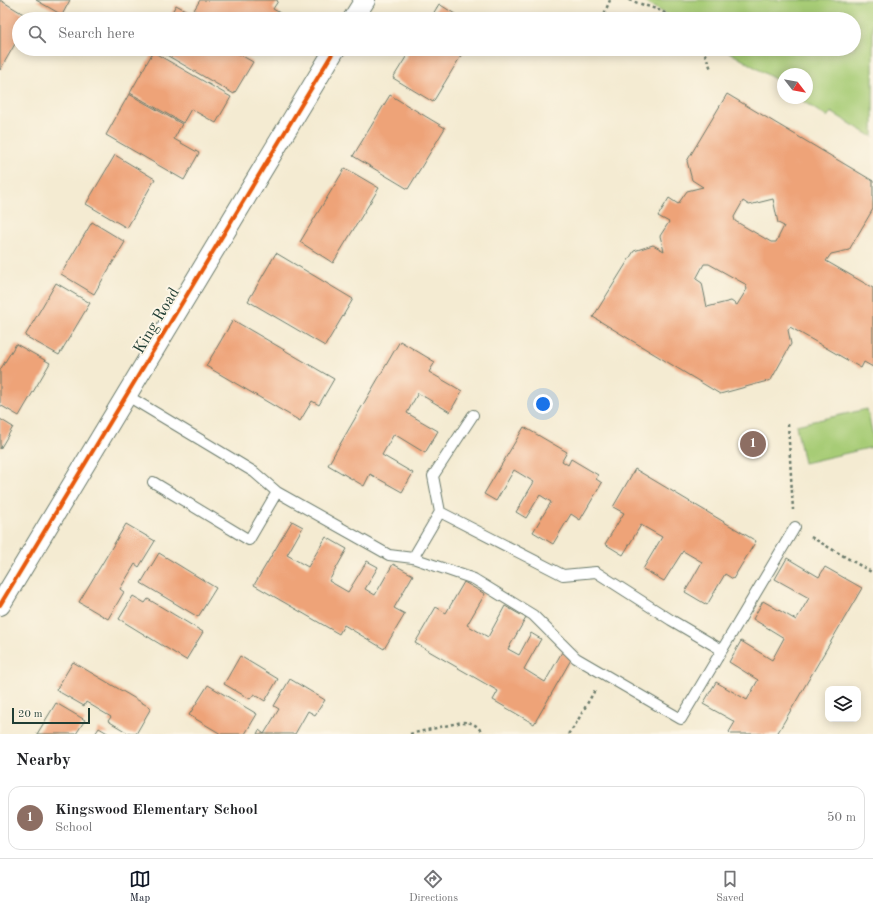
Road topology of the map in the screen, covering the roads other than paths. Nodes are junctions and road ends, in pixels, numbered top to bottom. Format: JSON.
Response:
{"nodes":[{"id":1,"x":365,"y":0,"type":"edge"},
{"id":2,"x":358,"y":12,"type":"edge"},
{"id":3,"x":331,"y":56,"type":"edge"},
{"id":4,"x":126,"y":395,"type":"junction"},
{"id":5,"x":473,"y":415,"type":"dead end"},
{"id":6,"x":153,"y":482,"type":"dead end"},
{"id":7,"x":277,"y":492,"type":"junction"},
{"id":8,"x":440,"y":512,"type":"junction"},
{"id":9,"x":794,"y":527,"type":"road end"},
{"id":10,"x":413,"y":558,"type":"junction"},
{"id":11,"x":0,"y":605,"type":"edge"},
{"id":12,"x":722,"y":650,"type":"junction"}],
"edges":[{"from":1,"to":2,"type":"street"},
{"from":3,"to":4,"type":"street","name":"King Road"},
{"from":4,"to":7,"type":"lane"},
{"from":4,"to":11,"type":"street","name":"King Road"},
{"from":5,"to":8,"type":"lane"},
{"from":6,"to":7,"type":"lane"},
{"from":7,"to":10,"type":"lane"},
{"from":8,"to":10,"type":"lane"},
{"from":8,"to":12,"type":"lane"},
{"from":9,"to":12,"type":"lane"},
{"from":10,"to":12,"type":"lane"}]}
